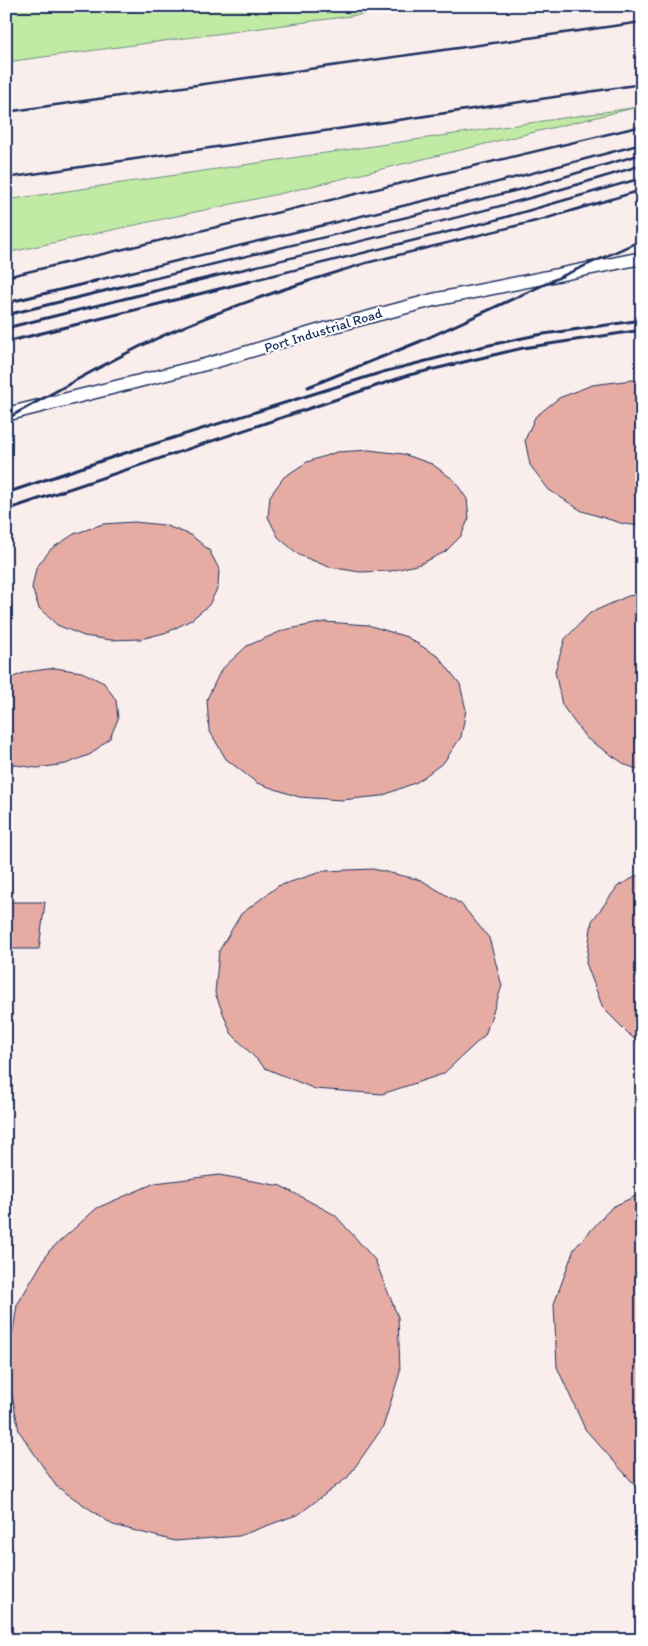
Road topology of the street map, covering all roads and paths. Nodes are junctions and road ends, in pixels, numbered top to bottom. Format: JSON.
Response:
{"nodes":[{"id":1,"x":642,"y":258,"type":"edge"},
{"id":2,"x":6,"y":415,"type":"edge"}],
"edges":[{"from":1,"to":2,"type":"street","name":"Port Industrial Road"}]}
